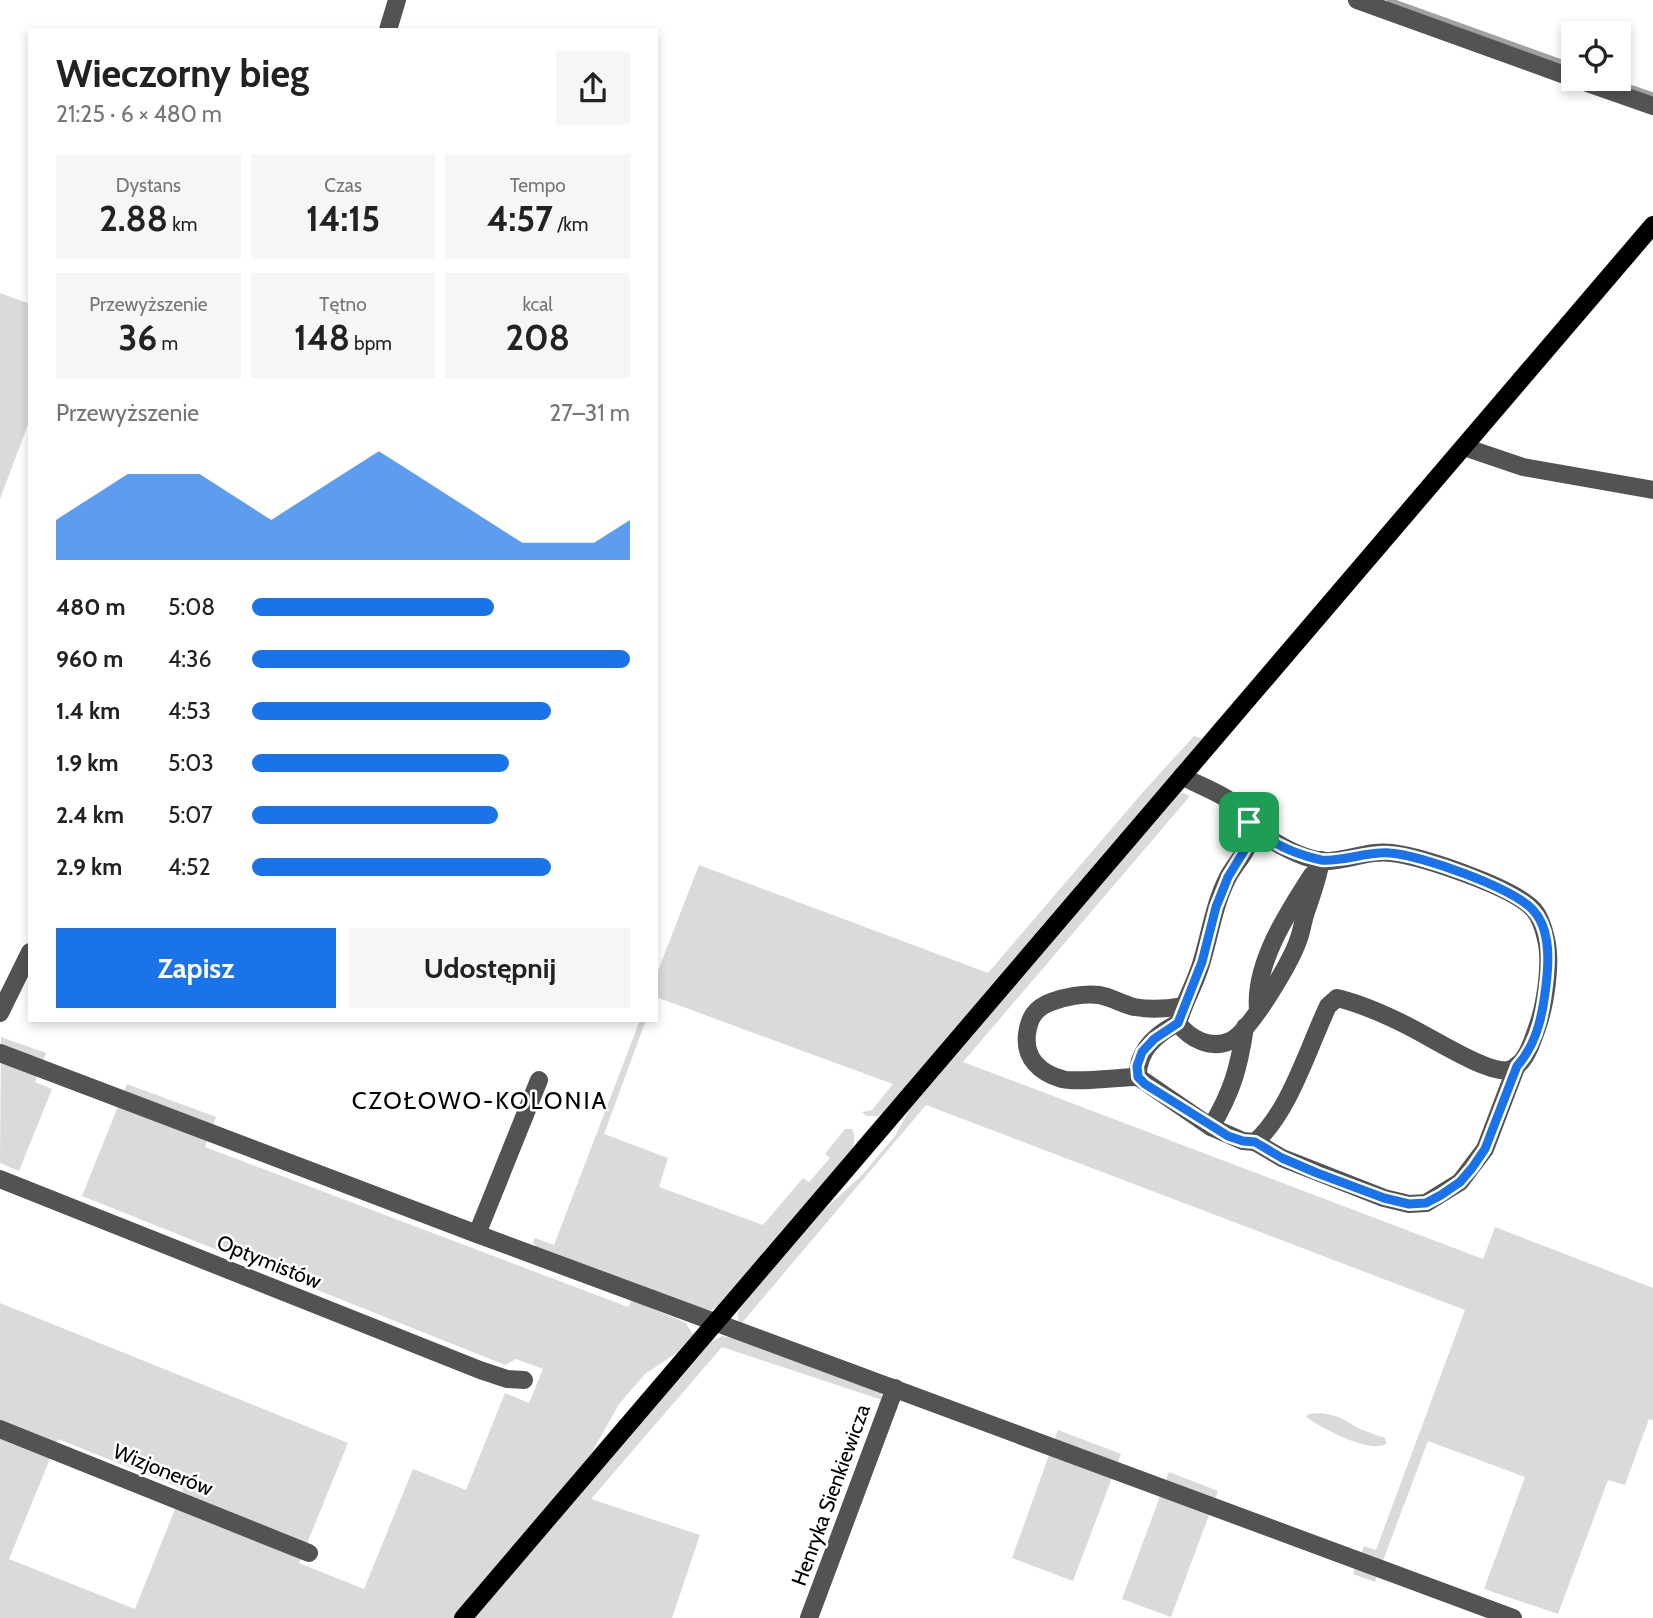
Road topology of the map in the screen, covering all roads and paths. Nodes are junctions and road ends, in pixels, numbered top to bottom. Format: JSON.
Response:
{"nodes":[{"id":1,"x":397,"y":0,"type":"edge"},
{"id":2,"x":1357,"y":0,"type":"edge"},
{"id":3,"x":389,"y":28,"type":"edge"},
{"id":4,"x":1561,"y":73,"type":"edge"},
{"id":5,"x":1611,"y":91,"type":"edge"},
{"id":6,"x":1653,"y":106,"type":"edge"},
{"id":7,"x":1653,"y":225,"type":"edge"},
{"id":8,"x":1464,"y":447,"type":"junction"},
{"id":9,"x":1653,"y":490,"type":"edge"},
{"id":10,"x":1182,"y":776,"type":"junction"},
{"id":11,"x":1249,"y":822,"type":"junction"},
{"id":12,"x":1321,"y":860,"type":"junction"},
{"id":13,"x":28,"y":956,"type":"edge"},
{"id":14,"x":0,"y":1013,"type":"edge"},
{"id":15,"x":1180,"y":1015,"type":"junction"},
{"id":16,"x":1245,"y":1027,"type":"junction"},
{"id":17,"x":0,"y":1053,"type":"edge"},
{"id":18,"x":1517,"y":1066,"type":"junction"},
{"id":19,"x":1138,"y":1077,"type":"junction"},
{"id":20,"x":540,"y":1080,"type":"dead end"},
{"id":21,"x":1210,"y":1127,"type":"junction"},
{"id":22,"x":1255,"y":1142,"type":"junction"},
{"id":23,"x":0,"y":1179,"type":"edge"},
{"id":24,"x":477,"y":1234,"type":"junction"},
{"id":25,"x":716,"y":1322,"type":"junction"},
{"id":26,"x":524,"y":1380,"type":"dead end"},
{"id":27,"x":895,"y":1388,"type":"junction"},
{"id":28,"x":0,"y":1429,"type":"edge"},
{"id":29,"x":309,"y":1553,"type":"dead end"},
{"id":30,"x":463,"y":1618,"type":"edge"},
{"id":31,"x":809,"y":1618,"type":"edge"},
{"id":32,"x":1514,"y":1618,"type":"edge"}],
"edges":[{"from":1,"to":3,"type":"street"},
{"from":2,"to":4,"type":"street"},
{"from":5,"to":6,"type":"street"},
{"from":7,"to":8,"type":"main road"},
{"from":8,"to":9,"type":"street"},
{"from":8,"to":10,"type":"main road"},
{"from":10,"to":11,"type":"street"},
{"from":10,"to":25,"type":"main road"},
{"from":11,"to":12,"type":"street"},
{"from":11,"to":15,"type":"street"},
{"from":12,"to":16,"type":"street"},
{"from":12,"to":18,"type":"street"},
{"from":13,"to":14,"type":"street"},
{"from":15,"to":16,"type":"street"},
{"from":15,"to":19,"type":"street"},
{"from":15,"to":19,"type":"street"},
{"from":16,"to":21,"type":"street"},
{"from":17,"to":24,"type":"street"},
{"from":18,"to":22,"type":"street"},
{"from":18,"to":22,"type":"street"},
{"from":19,"to":21,"type":"street"},
{"from":20,"to":24,"type":"street"},
{"from":21,"to":22,"type":"street"},
{"from":23,"to":26,"type":"street","name":"Optymistów"},
{"from":24,"to":25,"type":"street"},
{"from":25,"to":27,"type":"street"},
{"from":25,"to":30,"type":"main road"},
{"from":27,"to":31,"type":"street","name":"Henryka Sienkiewicza"},
{"from":27,"to":32,"type":"street"},
{"from":28,"to":29,"type":"street","name":"Wizjonerów"}]}
